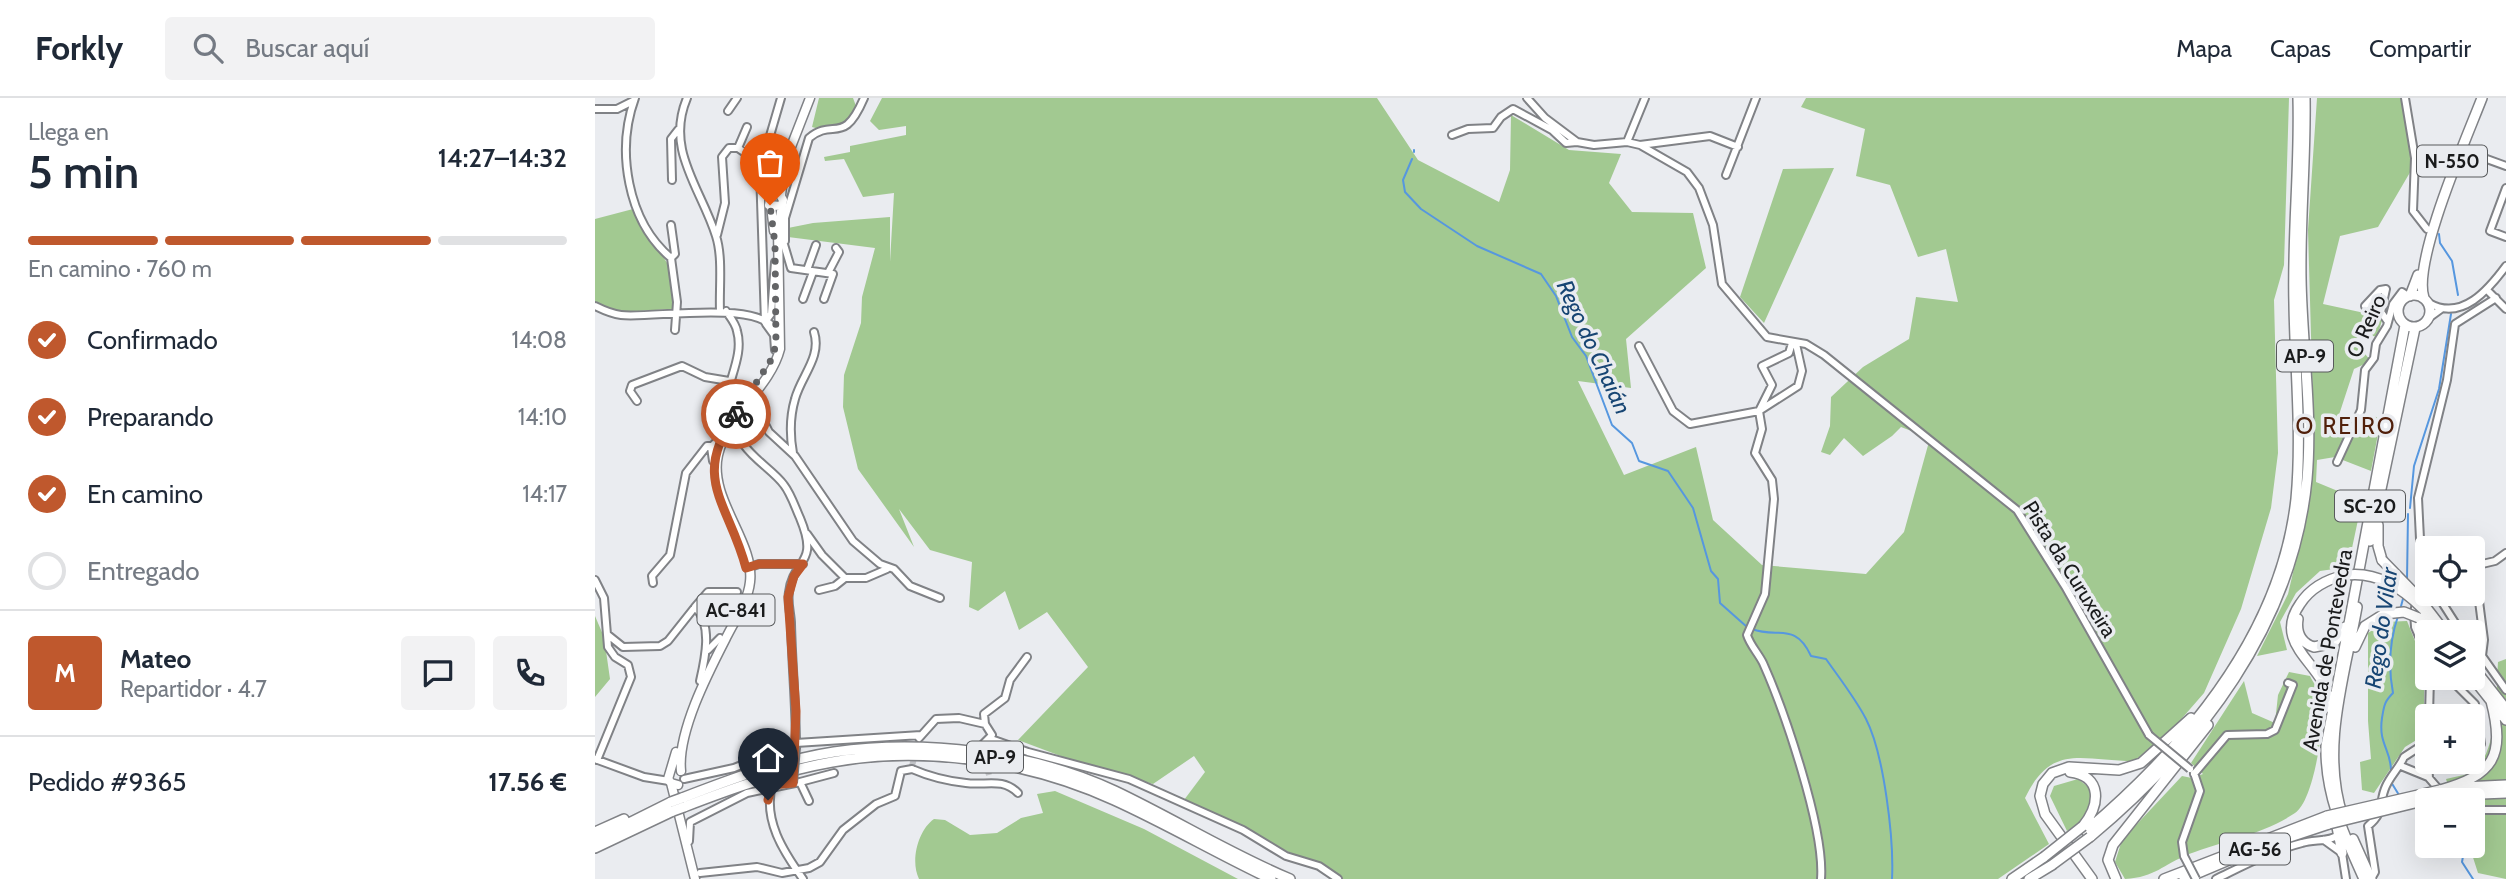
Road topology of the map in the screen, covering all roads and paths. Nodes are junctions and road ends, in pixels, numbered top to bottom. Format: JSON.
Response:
{"nodes":[{"id":1,"x":687,"y":98,"type":"edge"},
{"id":2,"x":737,"y":98,"type":"edge"},
{"id":3,"x":781,"y":98,"type":"edge"},
{"id":4,"x":810,"y":98,"type":"edge"},
{"id":5,"x":864,"y":98,"type":"edge"},
{"id":6,"x":1527,"y":98,"type":"edge"},
{"id":7,"x":1645,"y":98,"type":"edge"},
{"id":8,"x":1756,"y":98,"type":"edge"},
{"id":9,"x":2298,"y":98,"type":"edge"},
{"id":10,"x":2305,"y":98,"type":"edge"},
{"id":11,"x":2405,"y":98,"type":"edge"},
{"id":12,"x":2477,"y":98,"type":"edge"},
{"id":13,"x":2483,"y":98,"type":"edge"},
{"id":14,"x":634,"y":100,"type":"edge"},
{"id":15,"x":595,"y":109,"type":"edge"},
{"id":16,"x":617,"y":109,"type":"junction"},
{"id":17,"x":728,"y":111,"type":"dead end"},
{"id":18,"x":629,"y":121,"type":"junction"},
{"id":19,"x":747,"y":127,"type":"dead end"},
{"id":20,"x":678,"y":130,"type":"junction"},
{"id":21,"x":1452,"y":135,"type":"dead end"},
{"id":22,"x":1577,"y":142,"type":"junction"},
{"id":23,"x":1627,"y":142,"type":"junction"},
{"id":24,"x":1640,"y":145,"type":"junction"},
{"id":25,"x":792,"y":146,"type":"junction"},
{"id":26,"x":1738,"y":147,"type":"junction"},
{"id":27,"x":738,"y":148,"type":"junction"},
{"id":28,"x":2462,"y":150,"type":"junction"},
{"id":29,"x":760,"y":163,"type":"junction"},
{"id":30,"x":2506,"y":166,"type":"edge"},
{"id":31,"x":778,"y":173,"type":"junction"},
{"id":32,"x":1726,"y":175,"type":"dead end"},
{"id":33,"x":672,"y":180,"type":"dead end"},
{"id":34,"x":759,"y":181,"type":"junction"},
{"id":35,"x":2506,"y":188,"type":"edge"},
{"id":36,"x":759,"y":190,"type":"junction"},
{"id":37,"x":775,"y":202,"type":"junction"},
{"id":38,"x":2428,"y":224,"type":"junction"},
{"id":39,"x":671,"y":225,"type":"dead end"},
{"id":40,"x":717,"y":237,"type":"junction"},
{"id":41,"x":2506,"y":237,"type":"edge"},
{"id":42,"x":781,"y":241,"type":"junction"},
{"id":43,"x":816,"y":245,"type":"dead end"},
{"id":44,"x":836,"y":248,"type":"dead end"},
{"id":45,"x":670,"y":255,"type":"junction"},
{"id":46,"x":775,"y":262,"type":"junction"},
{"id":47,"x":2506,"y":265,"type":"edge"},
{"id":48,"x":810,"y":271,"type":"junction"},
{"id":49,"x":828,"y":273,"type":"junction"},
{"id":50,"x":2488,"y":291,"type":"junction"},
{"id":51,"x":2409,"y":296,"type":"junction"},
{"id":52,"x":2496,"y":298,"type":"junction"},
{"id":53,"x":803,"y":299,"type":"dead end"},
{"id":54,"x":824,"y":299,"type":"dead end"},
{"id":55,"x":2426,"y":300,"type":"junction"},
{"id":56,"x":595,"y":306,"type":"edge"},
{"id":57,"x":2365,"y":306,"type":"dead end"},
{"id":58,"x":2446,"y":307,"type":"junction"},
{"id":59,"x":2506,"y":309,"type":"edge"},
{"id":60,"x":723,"y":311,"type":"junction"},
{"id":61,"x":677,"y":313,"type":"junction"},
{"id":62,"x":2430,"y":317,"type":"junction"},
{"id":63,"x":765,"y":322,"type":"junction"},
{"id":64,"x":2388,"y":322,"type":"junction"},
{"id":65,"x":2410,"y":326,"type":"junction"},
{"id":66,"x":776,"y":329,"type":"junction"},
{"id":67,"x":675,"y":330,"type":"dead end"},
{"id":68,"x":814,"y":332,"type":"dead end"},
{"id":69,"x":1794,"y":343,"type":"junction"},
{"id":70,"x":1639,"y":346,"type":"dead end"},
{"id":71,"x":775,"y":350,"type":"junction"},
{"id":72,"x":774,"y":364,"type":"junction"},
{"id":73,"x":765,"y":377,"type":"junction"},
{"id":74,"x":729,"y":381,"type":"junction"},
{"id":75,"x":637,"y":401,"type":"dead end"},
{"id":76,"x":755,"y":406,"type":"junction"},
{"id":77,"x":745,"y":408,"type":"junction"},
{"id":78,"x":1759,"y":411,"type":"junction"},
{"id":79,"x":734,"y":422,"type":"junction"},
{"id":80,"x":740,"y":436,"type":"junction"},
{"id":81,"x":717,"y":446,"type":"junction"},
{"id":82,"x":793,"y":453,"type":"junction"},
{"id":83,"x":2337,"y":462,"type":"dead end"},
{"id":84,"x":2385,"y":468,"type":"junction"},
{"id":85,"x":803,"y":528,"type":"junction"},
{"id":86,"x":2422,"y":536,"type":"edge"},
{"id":87,"x":2506,"y":553,"type":"edge"},
{"id":88,"x":803,"y":564,"type":"junction"},
{"id":89,"x":748,"y":568,"type":"junction"},
{"id":90,"x":887,"y":569,"type":"junction"},
{"id":91,"x":2346,"y":577,"type":"junction"},
{"id":92,"x":845,"y":578,"type":"junction"},
{"id":93,"x":595,"y":580,"type":"edge"},
{"id":94,"x":653,"y":583,"type":"dead end"},
{"id":95,"x":819,"y":590,"type":"dead end"},
{"id":96,"x":737,"y":592,"type":"dead end"},
{"id":97,"x":940,"y":598,"type":"dead end"},
{"id":98,"x":695,"y":607,"type":"junction"},
{"id":99,"x":2422,"y":611,"type":"junction"},
{"id":100,"x":2349,"y":619,"type":"junction"},
{"id":101,"x":2428,"y":620,"type":"edge"},
{"id":102,"x":2431,"y":620,"type":"edge"},
{"id":103,"x":2481,"y":620,"type":"edge"},
{"id":104,"x":608,"y":635,"type":"junction"},
{"id":105,"x":722,"y":640,"type":"junction"},
{"id":106,"x":2254,"y":649,"type":"junction"},
{"id":107,"x":712,"y":651,"type":"junction"},
{"id":108,"x":1027,"y":657,"type":"dead end"},
{"id":109,"x":2485,"y":660,"type":"edge"},
{"id":110,"x":2345,"y":674,"type":"junction"},
{"id":111,"x":2485,"y":682,"type":"edge"},
{"id":112,"x":2288,"y":683,"type":"dead end"},
{"id":113,"x":702,"y":684,"type":"junction"},
{"id":114,"x":2461,"y":690,"type":"edge"},
{"id":115,"x":2482,"y":690,"type":"edge"},
{"id":116,"x":2506,"y":690,"type":"edge"},
{"id":117,"x":2210,"y":700,"type":"junction"},
{"id":118,"x":2491,"y":701,"type":"junction"},
{"id":119,"x":2475,"y":704,"type":"edge"},
{"id":120,"x":2506,"y":709,"type":"edge"},
{"id":121,"x":2331,"y":715,"type":"junction"},
{"id":122,"x":2506,"y":720,"type":"edge"},
{"id":123,"x":985,"y":724,"type":"junction"},
{"id":124,"x":992,"y":739,"type":"junction"},
{"id":125,"x":796,"y":745,"type":"junction"},
{"id":126,"x":981,"y":746,"type":"dead end"},
{"id":127,"x":2415,"y":749,"type":"edge"},
{"id":128,"x":596,"y":760,"type":"edge"},
{"id":129,"x":2401,"y":766,"type":"junction"},
{"id":130,"x":2415,"y":770,"type":"edge"},
{"id":131,"x":2192,"y":772,"type":"junction"},
{"id":132,"x":834,"y":773,"type":"dead end"},
{"id":133,"x":2423,"y":774,"type":"edge"},
{"id":134,"x":2428,"y":774,"type":"edge"},
{"id":135,"x":675,"y":777,"type":"junction"},
{"id":136,"x":2429,"y":778,"type":"junction"},
{"id":137,"x":797,"y":783,"type":"junction"},
{"id":138,"x":772,"y":785,"type":"junction"},
{"id":139,"x":2506,"y":785,"type":"edge"},
{"id":140,"x":2444,"y":788,"type":"edge"},
{"id":141,"x":2458,"y":788,"type":"edge"},
{"id":142,"x":2482,"y":788,"type":"edge"},
{"id":143,"x":1018,"y":793,"type":"dead end"},
{"id":144,"x":2485,"y":793,"type":"edge"},
{"id":145,"x":2506,"y":793,"type":"edge"},
{"id":146,"x":2415,"y":800,"type":"edge"},
{"id":147,"x":809,"y":801,"type":"dead end"},
{"id":148,"x":2415,"y":802,"type":"edge"},
{"id":149,"x":2333,"y":804,"type":"junction"},
{"id":150,"x":678,"y":807,"type":"junction"},
{"id":151,"x":2485,"y":810,"type":"edge"},
{"id":152,"x":2506,"y":810,"type":"edge"},
{"id":153,"x":2334,"y":818,"type":"junction"},
{"id":154,"x":690,"y":822,"type":"junction"},
{"id":155,"x":2087,"y":831,"type":"junction"},
{"id":156,"x":595,"y":832,"type":"edge"},
{"id":157,"x":2338,"y":835,"type":"junction"},
{"id":158,"x":2322,"y":839,"type":"junction"},
{"id":159,"x":595,"y":840,"type":"edge"},
{"id":160,"x":689,"y":841,"type":"junction"},
{"id":161,"x":595,"y":848,"type":"edge"},
{"id":162,"x":2342,"y":853,"type":"junction"},
{"id":163,"x":2048,"y":861,"type":"junction"},
{"id":164,"x":798,"y":872,"type":"junction"},
{"id":165,"x":2183,"y":876,"type":"edge"},
{"id":166,"x":699,"y":878,"type":"edge"},
{"id":167,"x":803,"y":879,"type":"edge"},
{"id":168,"x":1271,"y":879,"type":"edge"},
{"id":169,"x":1290,"y":879,"type":"edge"},
{"id":170,"x":1338,"y":879,"type":"edge"},
{"id":171,"x":1821,"y":879,"type":"edge"},
{"id":172,"x":2013,"y":879,"type":"edge"},
{"id":173,"x":2029,"y":879,"type":"edge"},
{"id":174,"x":2092,"y":879,"type":"edge"},
{"id":175,"x":2098,"y":879,"type":"edge"},
{"id":176,"x":2116,"y":879,"type":"edge"},
{"id":177,"x":2164,"y":879,"type":"edge"},
{"id":178,"x":2169,"y":879,"type":"edge"},
{"id":179,"x":2196,"y":879,"type":"edge"},
{"id":180,"x":2216,"y":879,"type":"edge"},
{"id":181,"x":2346,"y":879,"type":"edge"},
{"id":182,"x":2364,"y":879,"type":"edge"},
{"id":183,"x":2371,"y":879,"type":"edge"}],
"edges":[{"from":1,"to":20,"type":"street"},
{"from":2,"to":17,"type":"street"},
{"from":3,"to":29,"type":"street"},
{"from":4,"to":25,"type":"main road","number":"AC-841"},
{"from":5,"to":37,"type":"street"},
{"from":6,"to":22,"type":"street"},
{"from":7,"to":23,"type":"street"},
{"from":8,"to":26,"type":"street"},
{"from":9,"to":117,"type":"highway","number":"AP-9"},
{"from":10,"to":106,"type":"highway","number":"AP-9"},
{"from":11,"to":38,"type":"street"},
{"from":12,"to":38,"type":"highway","number":"N-550"},
{"from":13,"to":28,"type":"highway","number":"N-550"},
{"from":14,"to":16,"type":"street"},
{"from":14,"to":18,"type":"street"},
{"from":15,"to":16,"type":"street"},
{"from":16,"to":18,"type":"street"},
{"from":18,"to":45,"type":"street"},
{"from":19,"to":27,"type":"street"},
{"from":20,"to":33,"type":"street"},
{"from":20,"to":40,"type":"street"},
{"from":21,"to":22,"type":"street"},
{"from":22,"to":23,"type":"street"},
{"from":23,"to":24,"type":"street"},
{"from":24,"to":26,"type":"street"},
{"from":24,"to":69,"type":"street","name":"Pista da Curuxeira"},
{"from":25,"to":31,"type":"main road","number":"AC-841"},
{"from":25,"to":37,"type":"main road","number":"AC-841"},
{"from":26,"to":32,"type":"street"},
{"from":27,"to":29,"type":"street"},
{"from":27,"to":40,"type":"street"},
{"from":28,"to":30,"type":"street"},
{"from":28,"to":38,"type":"highway","number":"N-550"},
{"from":29,"to":34,"type":"street"},
{"from":31,"to":34,"type":"street"},
{"from":31,"to":37,"type":"main road","number":"AC-841"},
{"from":34,"to":36,"type":"street"},
{"from":35,"to":41,"type":"street"},
{"from":36,"to":37,"type":"street"},
{"from":36,"to":37,"type":"street"},
{"from":37,"to":42,"type":"main road","number":"AC-841"},
{"from":37,"to":42,"type":"street"},
{"from":37,"to":46,"type":"main road","number":"AC-841"},
{"from":37,"to":63,"type":"street"},
{"from":38,"to":51,"type":"highway","number":"N-550"},
{"from":38,"to":55,"type":"highway","number":"N-550"},
{"from":39,"to":45,"type":"street"},
{"from":40,"to":60,"type":"street"},
{"from":42,"to":48,"type":"street"},
{"from":42,"to":72,"type":"main road","number":"AC-841"},
{"from":43,"to":48,"type":"street"},
{"from":44,"to":49,"type":"street"},
{"from":45,"to":61,"type":"street"},
{"from":46,"to":63,"type":"street"},
{"from":46,"to":66,"type":"main road","number":"AC-841"},
{"from":47,"to":50,"type":"street"},
{"from":48,"to":49,"type":"street"},
{"from":48,"to":53,"type":"street"},
{"from":49,"to":54,"type":"street"},
{"from":50,"to":52,"type":"street"},
{"from":50,"to":58,"type":"street"},
{"from":51,"to":55,"type":"highway"},
{"from":51,"to":64,"type":"street","name":"O Reiro"},
{"from":51,"to":65,"type":"highway","number":"N-550"},
{"from":52,"to":59,"type":"street"},
{"from":52,"to":86,"type":"street"},
{"from":55,"to":58,"type":"street"},
{"from":55,"to":62,"type":"highway","number":"N-550"},
{"from":56,"to":61,"type":"street"},
{"from":57,"to":64,"type":"street"},
{"from":58,"to":62,"type":"street"},
{"from":60,"to":61,"type":"street"},
{"from":60,"to":63,"type":"street"},
{"from":60,"to":74,"type":"street"},
{"from":61,"to":67,"type":"street"},
{"from":62,"to":65,"type":"highway"},
{"from":63,"to":66,"type":"street"},
{"from":63,"to":71,"type":"street"},
{"from":64,"to":83,"type":"street","name":"O Reiro"},
{"from":65,"to":84,"type":"highway","name":"Avenida de Pontevedra","number":"SC-20"},
{"from":65,"to":100,"type":"highway","name":"Avenida de Pontevedra","number":"SC-20"},
{"from":66,"to":71,"type":"main road","number":"AC-841"},
{"from":66,"to":72,"type":"street"},
{"from":68,"to":82,"type":"street"},
{"from":69,"to":78,"type":"street"},
{"from":69,"to":78,"type":"street"},
{"from":69,"to":131,"type":"street","name":"Pista da Curuxeira","bridge":true},
{"from":70,"to":78,"type":"street"},
{"from":71,"to":79,"type":"main road","number":"AC-841"},
{"from":72,"to":73,"type":"main road","number":"AC-841"},
{"from":73,"to":76,"type":"street"},
{"from":73,"to":77,"type":"main road","number":"AC-841"},
{"from":74,"to":75,"type":"street"},
{"from":74,"to":79,"type":"street"},
{"from":76,"to":77,"type":"street"},
{"from":76,"to":82,"type":"street"},
{"from":77,"to":79,"type":"main road","number":"AC-841"},
{"from":78,"to":171,"type":"street"},
{"from":79,"to":80,"type":"street"},
{"from":79,"to":81,"type":"main road","number":"AC-841"},
{"from":80,"to":81,"type":"street"},
{"from":80,"to":85,"type":"street"},
{"from":81,"to":89,"type":"main road","number":"AC-841"},
{"from":81,"to":89,"type":"main road","number":"AC-841"},
{"from":81,"to":94,"type":"street"},
{"from":82,"to":90,"type":"street"},
{"from":84,"to":99,"type":"highway","bridge":true},
{"from":84,"to":110,"type":"highway","name":"Avenida de Pontevedra","number":"SC-20"},
{"from":85,"to":88,"type":"street"},
{"from":85,"to":92,"type":"street"},
{"from":87,"to":103,"type":"street"},
{"from":88,"to":89,"type":"street"},
{"from":88,"to":125,"type":"street"},
{"from":89,"to":105,"type":"main road","number":"AC-841"},
{"from":90,"to":92,"type":"street"},
{"from":90,"to":97,"type":"street"},
{"from":91,"to":99,"type":"highway","bridge":true},
{"from":91,"to":100,"type":"highway"},
{"from":91,"to":121,"type":"highway"},
{"from":92,"to":95,"type":"street"},
{"from":93,"to":104,"type":"street"},
{"from":96,"to":98,"type":"street"},
{"from":98,"to":104,"type":"street"},
{"from":98,"to":107,"type":"street"},
{"from":99,"to":101,"type":"highway"},
{"from":99,"to":102,"type":"highway"},
{"from":99,"to":110,"type":"highway","bridge":true},
{"from":100,"to":121,"type":"highway","name":"Avenida de Pontevedra","number":"SC-20"},
{"from":104,"to":128,"type":"street"},
{"from":105,"to":107,"type":"main road","number":"AC-841"},
{"from":105,"to":113,"type":"main road","number":"AC-841"},
{"from":106,"to":155,"type":"highway","number":"AP-9"},
{"from":106,"to":176,"type":"highway"},
{"from":107,"to":113,"type":"main road","number":"AC-841"},
{"from":108,"to":123,"type":"street"},
{"from":109,"to":116,"type":"street"},
{"from":110,"to":153,"type":"highway","name":"Avenida de Pontevedra","number":"SC-20"},
{"from":111,"to":120,"type":"highway"},
{"from":112,"to":131,"type":"street"},
{"from":113,"to":135,"type":"main road","number":"AC-841"},
{"from":114,"to":119,"type":"street"},
{"from":115,"to":118,"type":"highway"},
{"from":117,"to":155,"type":"highway","number":"AP-9"},
{"from":117,"to":174,"type":"highway"},
{"from":118,"to":122,"type":"highway"},
{"from":118,"to":141,"type":"highway"},
{"from":121,"to":149,"type":"highway","name":"Avenida de Pontevedra","number":"SC-20"},
{"from":123,"to":124,"type":"street"},
{"from":123,"to":125,"type":"street"},
{"from":124,"to":126,"type":"street"},
{"from":124,"to":170,"type":"street"},
{"from":125,"to":135,"type":"street"},
{"from":125,"to":137,"type":"street","bridge":true},
{"from":127,"to":129,"type":"street"},
{"from":128,"to":135,"type":"street"},
{"from":129,"to":130,"type":"street"},
{"from":129,"to":183,"type":"street"},
{"from":131,"to":179,"type":"street","bridge":true},
{"from":132,"to":137,"type":"street"},
{"from":133,"to":136,"type":"street"},
{"from":134,"to":136,"type":"street"},
{"from":135,"to":150,"type":"main road","number":"AC-841"},
{"from":135,"to":166,"type":"main road","number":"AC-841"},
{"from":136,"to":140,"type":"street"},
{"from":137,"to":138,"type":"street"},
{"from":137,"to":147,"type":"street"},
{"from":138,"to":154,"type":"street"},
{"from":138,"to":164,"type":"street"},
{"from":139,"to":142,"type":"highway","number":"AG-56"},
{"from":143,"to":164,"type":"street"},
{"from":144,"to":145,"type":"highway","number":"AG-56"},
{"from":146,"to":153,"type":"highway","number":"AG-56","bridge":true},
{"from":148,"to":153,"type":"highway","number":"AG-56","bridge":true},
{"from":149,"to":153,"type":"highway","name":"Avenida de Pontevedra","number":"SC-20"},
{"from":149,"to":157,"type":"highway"},
{"from":150,"to":154,"type":"street"},
{"from":150,"to":156,"type":"highway"},
{"from":150,"to":159,"type":"highway","number":"AP-9"},
{"from":150,"to":160,"type":"main road","number":"AC-841"},
{"from":150,"to":161,"type":"highway","number":"AP-9"},
{"from":150,"to":168,"type":"highway","number":"AP-9"},
{"from":150,"to":169,"type":"highway","number":"AP-9"},
{"from":151,"to":152,"type":"street"},
{"from":153,"to":165,"type":"highway","number":"AG-56"},
{"from":153,"to":182,"type":"highway","number":"SC-20"},
{"from":153,"to":183,"type":"highway","number":"SC-20"},
{"from":154,"to":160,"type":"street"},
{"from":155,"to":163,"type":"highway","number":"AP-9","bridge":true},
{"from":155,"to":175,"type":"highway"},
{"from":157,"to":158,"type":"street"},
{"from":157,"to":162,"type":"highway"},
{"from":158,"to":162,"type":"street"},
{"from":158,"to":180,"type":"street"},
{"from":160,"to":166,"type":"main road","number":"AC-841"},
{"from":162,"to":181,"type":"street"},
{"from":163,"to":172,"type":"highway","number":"AP-9"},
{"from":163,"to":173,"type":"highway","number":"AP-9"},
{"from":164,"to":166,"type":"street"},
{"from":164,"to":167,"type":"street"},
{"from":165,"to":177,"type":"highway"},
{"from":165,"to":178,"type":"highway"}]}
